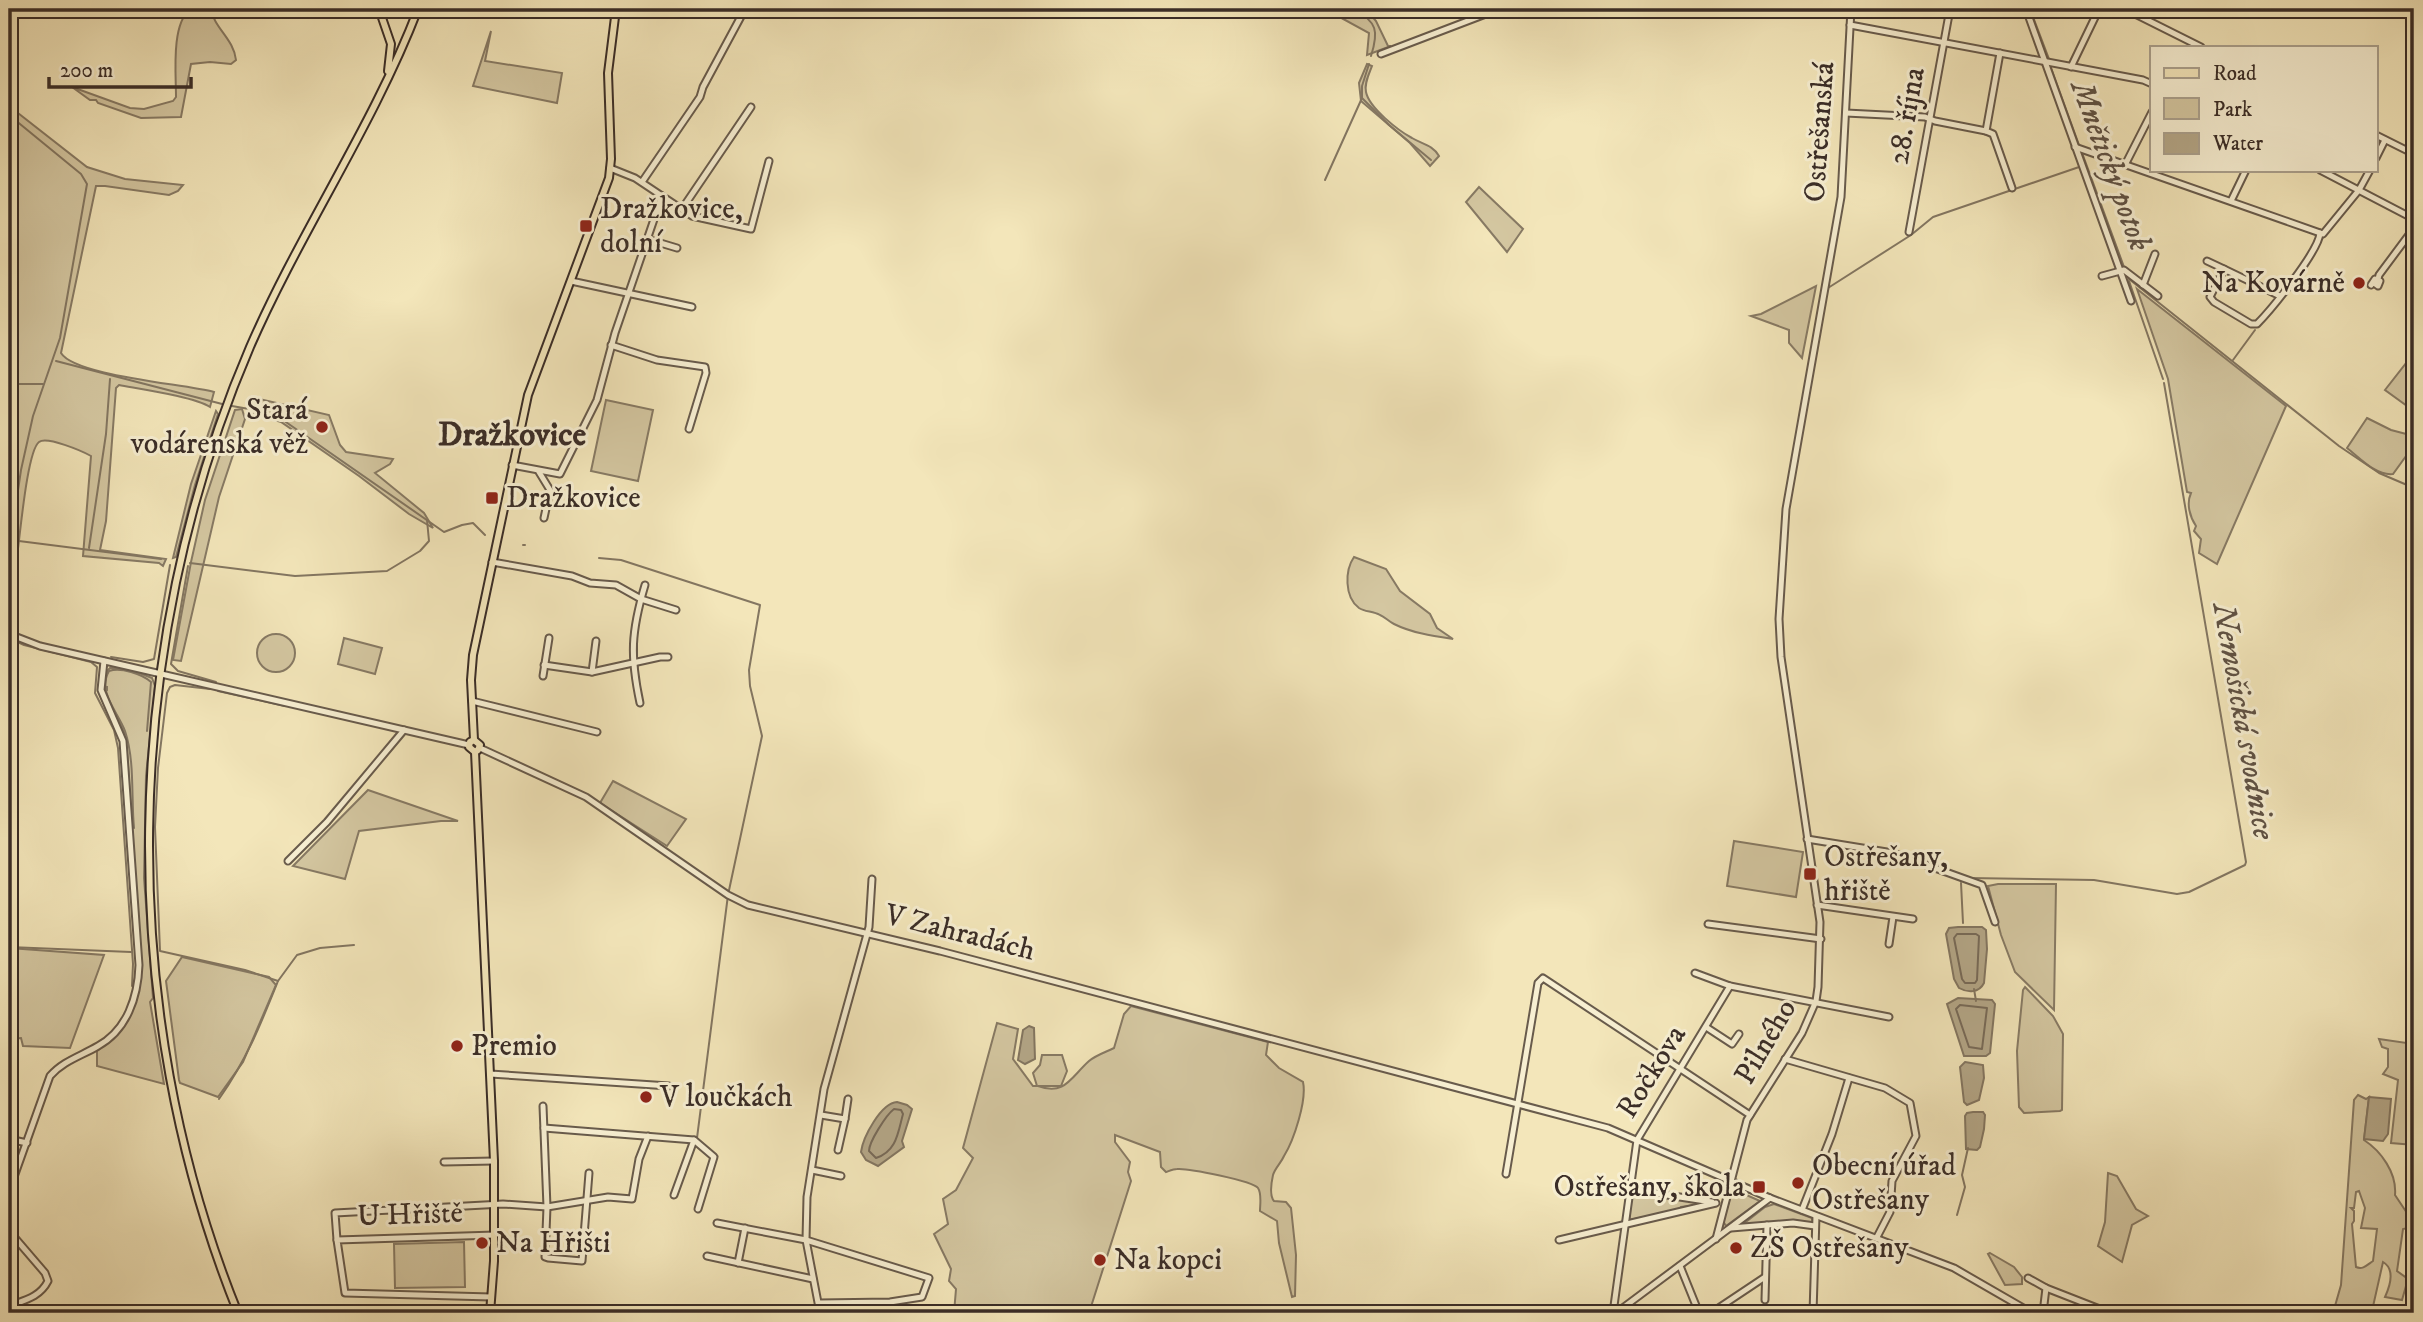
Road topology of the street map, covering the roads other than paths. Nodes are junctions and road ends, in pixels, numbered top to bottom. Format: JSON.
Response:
{"nodes":[{"id":1,"x":379,"y":9,"type":"edge"},
{"id":2,"x":418,"y":9,"type":"edge"},
{"id":3,"x":616,"y":9,"type":"edge"},
{"id":4,"x":745,"y":9,"type":"edge"},
{"id":5,"x":1499,"y":9,"type":"edge"},
{"id":6,"x":1851,"y":9,"type":"edge"},
{"id":7,"x":1950,"y":9,"type":"edge"},
{"id":8,"x":2025,"y":9,"type":"edge"},
{"id":9,"x":2099,"y":9,"type":"edge"},
{"id":10,"x":2125,"y":9,"type":"edge"},
{"id":11,"x":1850,"y":25,"type":"junction"},
{"id":12,"x":2188,"y":41,"type":"junction"},
{"id":13,"x":1944,"y":43,"type":"junction"},
{"id":14,"x":2186,"y":46,"type":"edge"},
{"id":15,"x":2199,"y":46,"type":"edge"},
{"id":16,"x":1381,"y":54,"type":"dead end"},
{"id":17,"x":2000,"y":54,"type":"junction"},
{"id":18,"x":2048,"y":62,"type":"junction"},
{"id":19,"x":2070,"y":67,"type":"junction"},
{"id":20,"x":2150,"y":83,"type":"edge"},
{"id":21,"x":382,"y":90,"type":"junction"},
{"id":22,"x":751,"y":107,"type":"dead end"},
{"id":23,"x":1846,"y":113,"type":"junction"},
{"id":24,"x":2150,"y":116,"type":"edge"},
{"id":25,"x":1930,"y":119,"type":"junction"},
{"id":26,"x":1986,"y":131,"type":"junction"},
{"id":27,"x":2378,"y":136,"type":"edge"},
{"id":28,"x":2385,"y":140,"type":"junction"},
{"id":29,"x":2078,"y":147,"type":"junction"},
{"id":30,"x":2378,"y":154,"type":"edge"},
{"id":31,"x":2414,"y":154,"type":"edge"},
{"id":32,"x":769,"y":162,"type":"dead end"},
{"id":33,"x":2126,"y":163,"type":"junction"},
{"id":34,"x":610,"y":168,"type":"junction"},
{"id":35,"x":2150,"y":172,"type":"edge"},
{"id":36,"x":2151,"y":172,"type":"edge"},
{"id":37,"x":2245,"y":172,"type":"edge"},
{"id":38,"x":2324,"y":172,"type":"edge"},
{"id":39,"x":2369,"y":172,"type":"edge"},
{"id":40,"x":642,"y":182,"type":"junction"},
{"id":41,"x":2012,"y":188,"type":"dead end"},
{"id":42,"x":2359,"y":190,"type":"junction"},
{"id":43,"x":663,"y":196,"type":"junction"},
{"id":44,"x":2231,"y":201,"type":"junction"},
{"id":45,"x":682,"y":209,"type":"junction"},
{"id":46,"x":2414,"y":219,"type":"edge"},
{"id":47,"x":2414,"y":228,"type":"edge"},
{"id":48,"x":1909,"y":232,"type":"dead end"},
{"id":49,"x":2320,"y":233,"type":"junction"},
{"id":50,"x":647,"y":239,"type":"junction"},
{"id":51,"x":677,"y":248,"type":"dead end"},
{"id":52,"x":2155,"y":254,"type":"dead end"},
{"id":53,"x":2207,"y":261,"type":"dead end"},
{"id":54,"x":2224,"y":269,"type":"junction"},
{"id":55,"x":2120,"y":270,"type":"junction"},
{"id":56,"x":2102,"y":276,"type":"dead end"},
{"id":57,"x":571,"y":281,"type":"junction"},
{"id":58,"x":2374,"y":282,"type":"dead end"},
{"id":59,"x":2143,"y":285,"type":"junction"},
{"id":60,"x":627,"y":294,"type":"junction"},
{"id":61,"x":2158,"y":296,"type":"dead end"},
{"id":62,"x":2280,"y":296,"type":"junction"},
{"id":63,"x":2131,"y":301,"type":"dead end"},
{"id":64,"x":692,"y":307,"type":"dead end"},
{"id":65,"x":611,"y":345,"type":"junction"},
{"id":66,"x":689,"y":429,"type":"dead end"},
{"id":67,"x":512,"y":465,"type":"junction"},
{"id":68,"x":539,"y":472,"type":"junction"},
{"id":69,"x":544,"y":518,"type":"dead end"},
{"id":70,"x":492,"y":562,"type":"junction"},
{"id":71,"x":645,"y":585,"type":"dead end"},
{"id":72,"x":641,"y":599,"type":"junction"},
{"id":73,"x":676,"y":610,"type":"dead end"},
{"id":74,"x":9,"y":634,"type":"edge"},
{"id":75,"x":549,"y":638,"type":"dead end"},
{"id":76,"x":596,"y":641,"type":"dead end"},
{"id":77,"x":668,"y":657,"type":"dead end"},
{"id":78,"x":104,"y":661,"type":"junction"},
{"id":79,"x":632,"y":663,"type":"junction"},
{"id":80,"x":544,"y":665,"type":"junction"},
{"id":81,"x":592,"y":672,"type":"junction"},
{"id":82,"x":162,"y":674,"type":"junction"},
{"id":83,"x":543,"y":676,"type":"dead end"},
{"id":84,"x":472,"y":701,"type":"junction"},
{"id":85,"x":640,"y":703,"type":"dead end"},
{"id":86,"x":404,"y":730,"type":"junction"},
{"id":87,"x":597,"y":732,"type":"dead end"},
{"id":88,"x":471,"y":742,"type":"junction"},
{"id":89,"x":477,"y":750,"type":"junction"},
{"id":90,"x":1807,"y":839,"type":"junction"},
{"id":91,"x":288,"y":862,"type":"dead end"},
{"id":92,"x":1944,"y":872,"type":"junction"},
{"id":93,"x":872,"y":879,"type":"dead end"},
{"id":94,"x":1941,"y":881,"type":"dead end"},
{"id":95,"x":1817,"y":905,"type":"junction"},
{"id":96,"x":1893,"y":916,"type":"junction"},
{"id":97,"x":1913,"y":919,"type":"dead end"},
{"id":98,"x":1995,"y":922,"type":"dead end"},
{"id":99,"x":1708,"y":924,"type":"dead end"},
{"id":100,"x":867,"y":933,"type":"junction"},
{"id":101,"x":1821,"y":939,"type":"junction"},
{"id":102,"x":1889,"y":944,"type":"dead end"},
{"id":103,"x":1695,"y":973,"type":"dead end"},
{"id":104,"x":1730,"y":986,"type":"junction"},
{"id":105,"x":1816,"y":1001,"type":"junction"},
{"id":106,"x":1889,"y":1017,"type":"dead end"},
{"id":107,"x":1706,"y":1027,"type":"junction"},
{"id":108,"x":1739,"y":1034,"type":"dead end"},
{"id":109,"x":1785,"y":1059,"type":"junction"},
{"id":110,"x":1679,"y":1068,"type":"junction"},
{"id":111,"x":490,"y":1074,"type":"junction"},
{"id":112,"x":1849,"y":1078,"type":"junction"},
{"id":113,"x":669,"y":1086,"type":"dead end"},
{"id":114,"x":848,"y":1099,"type":"dead end"},
{"id":115,"x":1518,"y":1105,"type":"junction"},
{"id":116,"x":543,"y":1106,"type":"dead end"},
{"id":117,"x":821,"y":1115,"type":"junction"},
{"id":118,"x":1750,"y":1115,"type":"junction"},
{"id":119,"x":845,"y":1119,"type":"junction"},
{"id":120,"x":544,"y":1128,"type":"junction"},
{"id":121,"x":648,"y":1136,"type":"junction"},
{"id":122,"x":9,"y":1139,"type":"edge"},
{"id":123,"x":694,"y":1140,"type":"junction"},
{"id":124,"x":1637,"y":1140,"type":"junction"},
{"id":125,"x":27,"y":1143,"type":"junction"},
{"id":126,"x":838,"y":1150,"type":"dead end"},
{"id":127,"x":494,"y":1161,"type":"junction"},
{"id":128,"x":443,"y":1162,"type":"dead end"},
{"id":129,"x":812,"y":1170,"type":"junction"},
{"id":130,"x":589,"y":1173,"type":"dead end"},
{"id":131,"x":1506,"y":1174,"type":"dead end"},
{"id":132,"x":841,"y":1176,"type":"dead end"},
{"id":133,"x":1730,"y":1181,"type":"junction"},
{"id":134,"x":1628,"y":1189,"type":"junction"},
{"id":135,"x":9,"y":1191,"type":"edge"},
{"id":136,"x":674,"y":1195,"type":"dead end"},
{"id":137,"x":1770,"y":1198,"type":"junction"},
{"id":138,"x":587,"y":1201,"type":"junction"},
{"id":139,"x":1716,"y":1203,"type":"junction"},
{"id":140,"x":1724,"y":1204,"type":"junction"},
{"id":141,"x":495,"y":1205,"type":"junction"},
{"id":142,"x":547,"y":1207,"type":"junction"},
{"id":143,"x":698,"y":1209,"type":"dead end"},
{"id":144,"x":1801,"y":1210,"type":"junction"},
{"id":145,"x":1816,"y":1216,"type":"junction"},
{"id":146,"x":717,"y":1223,"type":"dead end"},
{"id":147,"x":1625,"y":1224,"type":"junction"},
{"id":148,"x":1766,"y":1225,"type":"junction"},
{"id":149,"x":1815,"y":1226,"type":"junction"},
{"id":150,"x":745,"y":1228,"type":"junction"},
{"id":151,"x":1730,"y":1228,"type":"junction"},
{"id":152,"x":9,"y":1231,"type":"edge"},
{"id":153,"x":495,"y":1235,"type":"junction"},
{"id":154,"x":1877,"y":1237,"type":"junction"},
{"id":155,"x":1716,"y":1239,"type":"junction"},
{"id":156,"x":337,"y":1240,"type":"junction"},
{"id":157,"x":806,"y":1240,"type":"junction"},
{"id":158,"x":1559,"y":1240,"type":"dead end"},
{"id":159,"x":707,"y":1256,"type":"dead end"},
{"id":160,"x":738,"y":1263,"type":"junction"},
{"id":161,"x":1680,"y":1266,"type":"junction"},
{"id":162,"x":1765,"y":1277,"type":"junction"},
{"id":163,"x":929,"y":1278,"type":"junction"},
{"id":164,"x":2028,"y":1278,"type":"dead end"},
{"id":165,"x":813,"y":1279,"type":"junction"},
{"id":166,"x":938,"y":1281,"type":"dead end"},
{"id":167,"x":2046,"y":1288,"type":"junction"},
{"id":168,"x":491,"y":1297,"type":"junction"},
{"id":169,"x":1765,"y":1300,"type":"dead end"},
{"id":170,"x":819,"y":1303,"type":"junction"},
{"id":171,"x":9,"y":1306,"type":"edge"},
{"id":172,"x":239,"y":1313,"type":"edge"},
{"id":173,"x":489,"y":1313,"type":"edge"},
{"id":174,"x":820,"y":1313,"type":"edge"},
{"id":175,"x":1615,"y":1313,"type":"edge"},
{"id":176,"x":1699,"y":1313,"type":"edge"},
{"id":177,"x":1711,"y":1313,"type":"edge"},
{"id":178,"x":1813,"y":1313,"type":"edge"},
{"id":179,"x":2032,"y":1313,"type":"edge"},
{"id":180,"x":2043,"y":1313,"type":"edge"},
{"id":181,"x":2110,"y":1313,"type":"edge"}],
"edges":[{"from":1,"to":21,"type":"main road"},
{"from":2,"to":21,"type":"main road"},
{"from":3,"to":34,"type":"main road"},
{"from":4,"to":40,"type":"street"},
{"from":5,"to":16,"type":"street"},
{"from":6,"to":11,"type":"street","name":"Ostřešanská"},
{"from":7,"to":13,"type":"street","name":"28. října"},
{"from":8,"to":18,"type":"street"},
{"from":9,"to":19,"type":"street"},
{"from":10,"to":12,"type":"street"},
{"from":11,"to":13,"type":"street"},
{"from":11,"to":23,"type":"street","name":"Ostřešanská"},
{"from":12,"to":14,"type":"street"},
{"from":12,"to":15,"type":"street"},
{"from":13,"to":17,"type":"street"},
{"from":13,"to":25,"type":"street","name":"28. října"},
{"from":17,"to":18,"type":"street"},
{"from":17,"to":26,"type":"street"},
{"from":18,"to":19,"type":"street"},
{"from":18,"to":29,"type":"street"},
{"from":19,"to":20,"type":"street"},
{"from":21,"to":82,"type":"main road"},
{"from":22,"to":45,"type":"street"},
{"from":23,"to":25,"type":"street"},
{"from":23,"to":90,"type":"street","name":"Ostřešanská"},
{"from":24,"to":33,"type":"street"},
{"from":25,"to":26,"type":"street"},
{"from":25,"to":48,"type":"street","name":"28. října"},
{"from":26,"to":41,"type":"street"},
{"from":27,"to":28,"type":"street"},
{"from":28,"to":30,"type":"street"},
{"from":28,"to":31,"type":"street"},
{"from":29,"to":33,"type":"street"},
{"from":29,"to":55,"type":"street"},
{"from":32,"to":45,"type":"street"},
{"from":33,"to":35,"type":"street"},
{"from":34,"to":40,"type":"street"},
{"from":34,"to":57,"type":"main road"},
{"from":36,"to":44,"type":"street"},
{"from":37,"to":44,"type":"street"},
{"from":38,"to":42,"type":"street"},
{"from":39,"to":42,"type":"street"},
{"from":40,"to":43,"type":"street"},
{"from":42,"to":46,"type":"street"},
{"from":42,"to":49,"type":"street"},
{"from":43,"to":45,"type":"street"},
{"from":43,"to":50,"type":"street"},
{"from":44,"to":49,"type":"street"},
{"from":47,"to":58,"type":"street"},
{"from":49,"to":62,"type":"street"},
{"from":50,"to":51,"type":"street"},
{"from":50,"to":60,"type":"street"},
{"from":52,"to":59,"type":"street"},
{"from":53,"to":54,"type":"street"},
{"from":54,"to":62,"type":"street"},
{"from":54,"to":62,"type":"street"},
{"from":55,"to":56,"type":"street"},
{"from":55,"to":59,"type":"street"},
{"from":55,"to":63,"type":"street"},
{"from":57,"to":60,"type":"street"},
{"from":57,"to":67,"type":"main road"},
{"from":59,"to":61,"type":"street"},
{"from":60,"to":64,"type":"street"},
{"from":60,"to":65,"type":"street"},
{"from":65,"to":66,"type":"street"},
{"from":65,"to":68,"type":"street"},
{"from":67,"to":68,"type":"street"},
{"from":67,"to":70,"type":"main road"},
{"from":68,"to":69,"type":"street"},
{"from":70,"to":72,"type":"street"},
{"from":70,"to":84,"type":"main road"},
{"from":71,"to":72,"type":"street"},
{"from":72,"to":73,"type":"street"},
{"from":72,"to":79,"type":"street"},
{"from":74,"to":78,"type":"street"},
{"from":75,"to":80,"type":"street"},
{"from":76,"to":81,"type":"street"},
{"from":77,"to":79,"type":"street"},
{"from":78,"to":82,"type":"street"},
{"from":78,"to":125,"type":"street"},
{"from":79,"to":81,"type":"street"},
{"from":79,"to":85,"type":"street"},
{"from":80,"to":81,"type":"street"},
{"from":80,"to":83,"type":"street"},
{"from":82,"to":86,"type":"street"},
{"from":82,"to":172,"type":"main road"},
{"from":84,"to":87,"type":"street"},
{"from":84,"to":88,"type":"main road"},
{"from":86,"to":88,"type":"street"},
{"from":86,"to":91,"type":"street"},
{"from":88,"to":89,"type":"main road"},
{"from":89,"to":100,"type":"street","name":"V Zahradách"},
{"from":89,"to":111,"type":"main road"},
{"from":90,"to":92,"type":"street"},
{"from":90,"to":95,"type":"street","name":"Pilného"},
{"from":92,"to":94,"type":"street"},
{"from":92,"to":98,"type":"street"},
{"from":93,"to":100,"type":"street"},
{"from":95,"to":96,"type":"street"},
{"from":95,"to":101,"type":"street","name":"Pilného"},
{"from":96,"to":97,"type":"street"},
{"from":96,"to":102,"type":"street"},
{"from":99,"to":101,"type":"street"},
{"from":100,"to":115,"type":"street","name":"V Zahradách"},
{"from":100,"to":117,"type":"street"},
{"from":101,"to":105,"type":"street","name":"Pilného"},
{"from":103,"to":104,"type":"street"},
{"from":104,"to":105,"type":"street"},
{"from":104,"to":107,"type":"street","name":"Ročkova"},
{"from":105,"to":106,"type":"street"},
{"from":105,"to":109,"type":"street","name":"Pilného"},
{"from":107,"to":108,"type":"street"},
{"from":107,"to":110,"type":"street","name":"Ročkova"},
{"from":109,"to":112,"type":"street"},
{"from":109,"to":118,"type":"street","name":"Pilného"},
{"from":110,"to":115,"type":"street"},
{"from":110,"to":118,"type":"street"},
{"from":110,"to":124,"type":"street","name":"Ročkova"},
{"from":111,"to":113,"type":"street"},
{"from":111,"to":127,"type":"main road"},
{"from":112,"to":144,"type":"street"},
{"from":112,"to":154,"type":"street"},
{"from":114,"to":119,"type":"street"},
{"from":115,"to":124,"type":"street","name":"V Zahradách"},
{"from":115,"to":131,"type":"street"},
{"from":116,"to":120,"type":"street"},
{"from":117,"to":119,"type":"street"},
{"from":117,"to":129,"type":"street"},
{"from":118,"to":133,"type":"street","name":"Pilného"},
{"from":119,"to":126,"type":"street"},
{"from":120,"to":121,"type":"street"},
{"from":120,"to":142,"type":"street"},
{"from":121,"to":123,"type":"street"},
{"from":121,"to":138,"type":"street"},
{"from":122,"to":125,"type":"street"},
{"from":123,"to":136,"type":"street"},
{"from":123,"to":143,"type":"street"},
{"from":124,"to":133,"type":"street","name":"V Zahradách"},
{"from":124,"to":134,"type":"street","name":"Ročkova"},
{"from":125,"to":135,"type":"street"},
{"from":127,"to":128,"type":"street"},
{"from":127,"to":141,"type":"main road"},
{"from":129,"to":132,"type":"street"},
{"from":129,"to":157,"type":"street"},
{"from":130,"to":138,"type":"street"},
{"from":133,"to":137,"type":"street","name":"V Zahradách"},
{"from":133,"to":140,"type":"street","name":"Pilného"},
{"from":134,"to":139,"type":"street"},
{"from":134,"to":147,"type":"street","name":"Ročkova"},
{"from":137,"to":144,"type":"street","name":"V Zahradách"},
{"from":137,"to":151,"type":"street"},
{"from":138,"to":142,"type":"street"},
{"from":138,"to":142,"type":"street"},
{"from":139,"to":140,"type":"street"},
{"from":139,"to":147,"type":"street"},
{"from":140,"to":155,"type":"street","name":"Pilného"},
{"from":141,"to":142,"type":"street"},
{"from":141,"to":153,"type":"main road"},
{"from":141,"to":156,"type":"street"},
{"from":144,"to":145,"type":"street","name":"V Zahradách"},
{"from":145,"to":149,"type":"street"},
{"from":145,"to":154,"type":"street","name":"V Zahradách"},
{"from":146,"to":150,"type":"street"},
{"from":147,"to":158,"type":"street"},
{"from":147,"to":175,"type":"street","name":"Ročkova"},
{"from":148,"to":149,"type":"street"},
{"from":148,"to":151,"type":"street"},
{"from":148,"to":162,"type":"street"},
{"from":149,"to":178,"type":"street"},
{"from":150,"to":157,"type":"street"},
{"from":150,"to":160,"type":"street"},
{"from":151,"to":155,"type":"street"},
{"from":152,"to":171,"type":"street"},
{"from":153,"to":156,"type":"street","name":"U Hřiště"},
{"from":153,"to":168,"type":"main road"},
{"from":154,"to":179,"type":"street","name":"V Zahradách"},
{"from":155,"to":161,"type":"street"},
{"from":156,"to":168,"type":"street","name":"U Hřiště"},
{"from":157,"to":163,"type":"street"},
{"from":157,"to":165,"type":"street"},
{"from":159,"to":160,"type":"street"},
{"from":160,"to":165,"type":"street"},
{"from":161,"to":175,"type":"street"},
{"from":161,"to":176,"type":"street"},
{"from":162,"to":169,"type":"street"},
{"from":162,"to":177,"type":"street"},
{"from":163,"to":166,"type":"street"},
{"from":163,"to":170,"type":"street"},
{"from":164,"to":167,"type":"street"},
{"from":165,"to":170,"type":"street"},
{"from":167,"to":180,"type":"street"},
{"from":167,"to":181,"type":"street"},
{"from":168,"to":173,"type":"main road"},
{"from":170,"to":174,"type":"street"}]}
